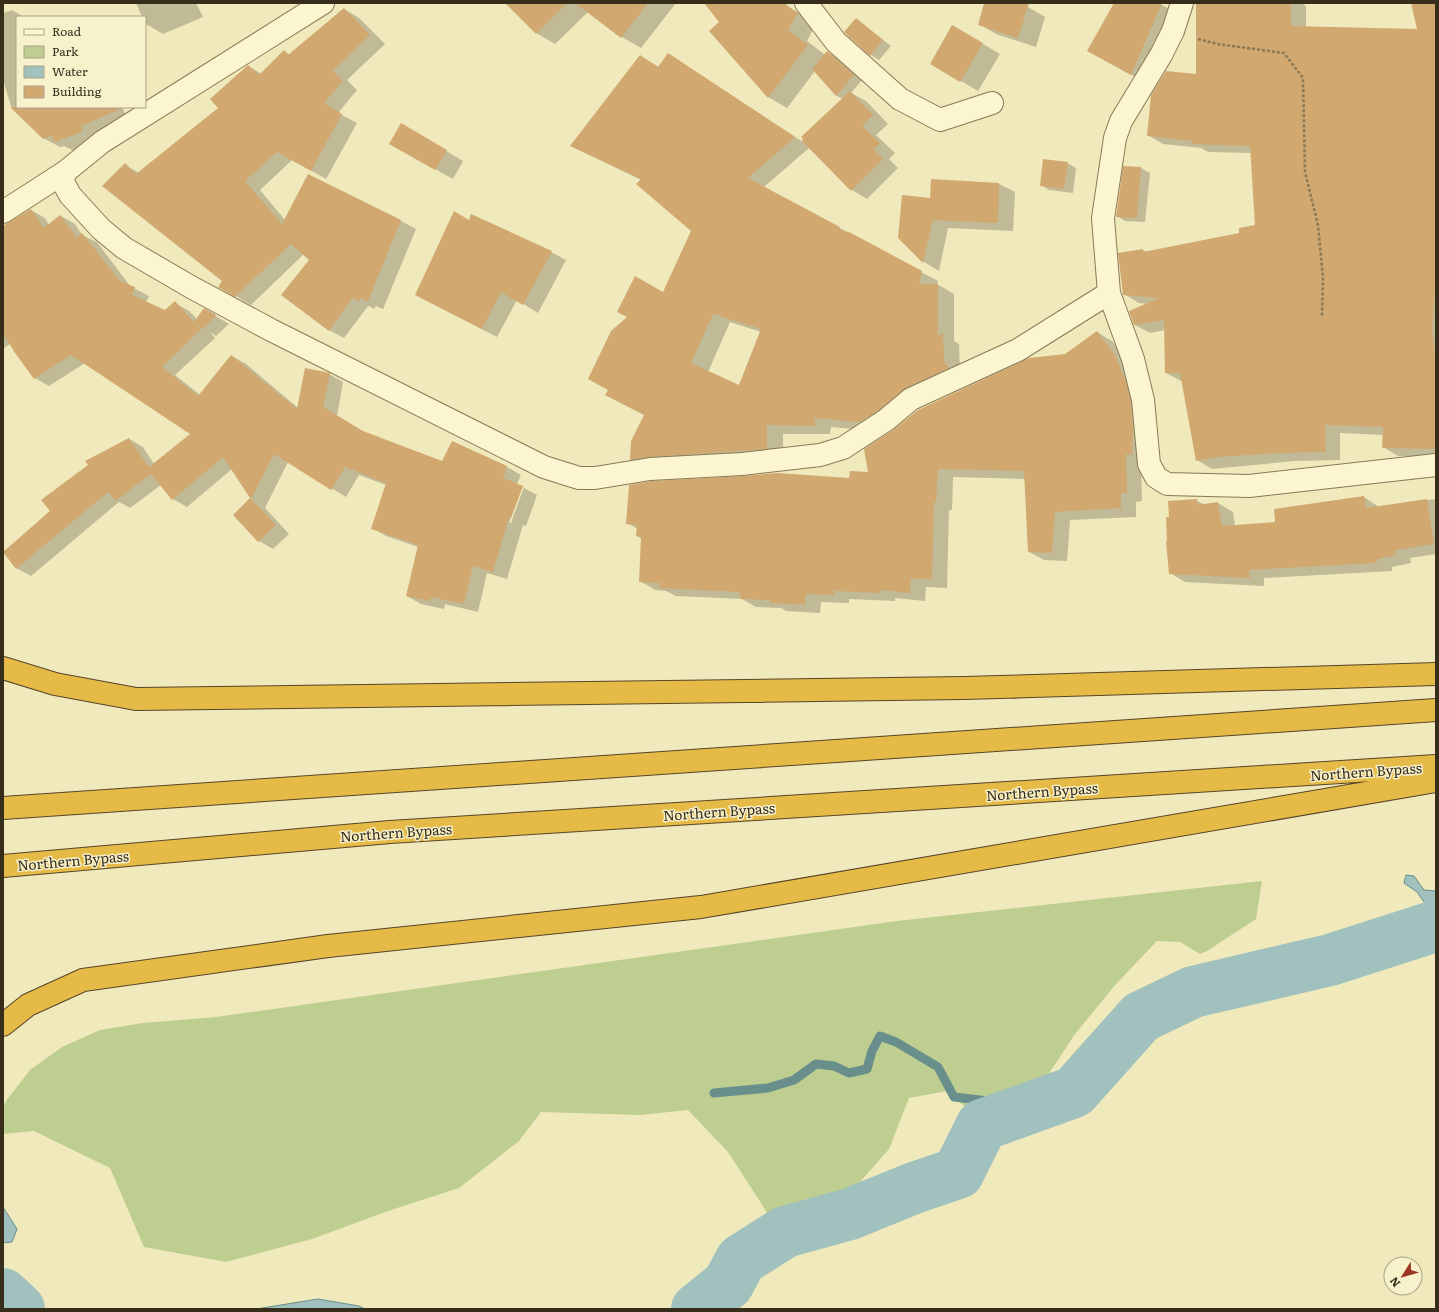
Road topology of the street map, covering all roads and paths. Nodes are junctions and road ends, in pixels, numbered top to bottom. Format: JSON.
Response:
{"nodes":[{"id":1,"x":323,"y":3,"type":"edge"},
{"id":2,"x":806,"y":3,"type":"edge"},
{"id":3,"x":1182,"y":3,"type":"edge"},
{"id":4,"x":1173,"y":31,"type":"junction"},
{"id":5,"x":992,"y":103,"type":"dead end"},
{"id":6,"x":65,"y":172,"type":"junction"},
{"id":7,"x":3,"y":212,"type":"edge"},
{"id":8,"x":1109,"y":293,"type":"junction"},
{"id":9,"x":1322,"y":316,"type":"dead end"},
{"id":10,"x":1436,"y":465,"type":"edge"},
{"id":11,"x":3,"y":668,"type":"edge"},
{"id":12,"x":1436,"y":674,"type":"edge"},
{"id":13,"x":1436,"y":710,"type":"edge"},
{"id":14,"x":1436,"y":766,"type":"edge"},
{"id":15,"x":1436,"y":781,"type":"edge"},
{"id":16,"x":3,"y":808,"type":"edge"},
{"id":17,"x":3,"y":866,"type":"edge"},
{"id":18,"x":3,"y":1025,"type":"edge"}],
"edges":[{"from":1,"to":6,"type":"street"},
{"from":2,"to":5,"type":"street"},
{"from":3,"to":4,"type":"street"},
{"from":4,"to":8,"type":"street"},
{"from":4,"to":9,"type":"path"},
{"from":6,"to":7,"type":"street"},
{"from":6,"to":8,"type":"street"},
{"from":8,"to":10,"type":"street"},
{"from":11,"to":12,"type":"highway"},
{"from":13,"to":16,"type":"highway"},
{"from":14,"to":17,"type":"highway","name":"Northern Bypass"},
{"from":15,"to":18,"type":"highway"}]}
